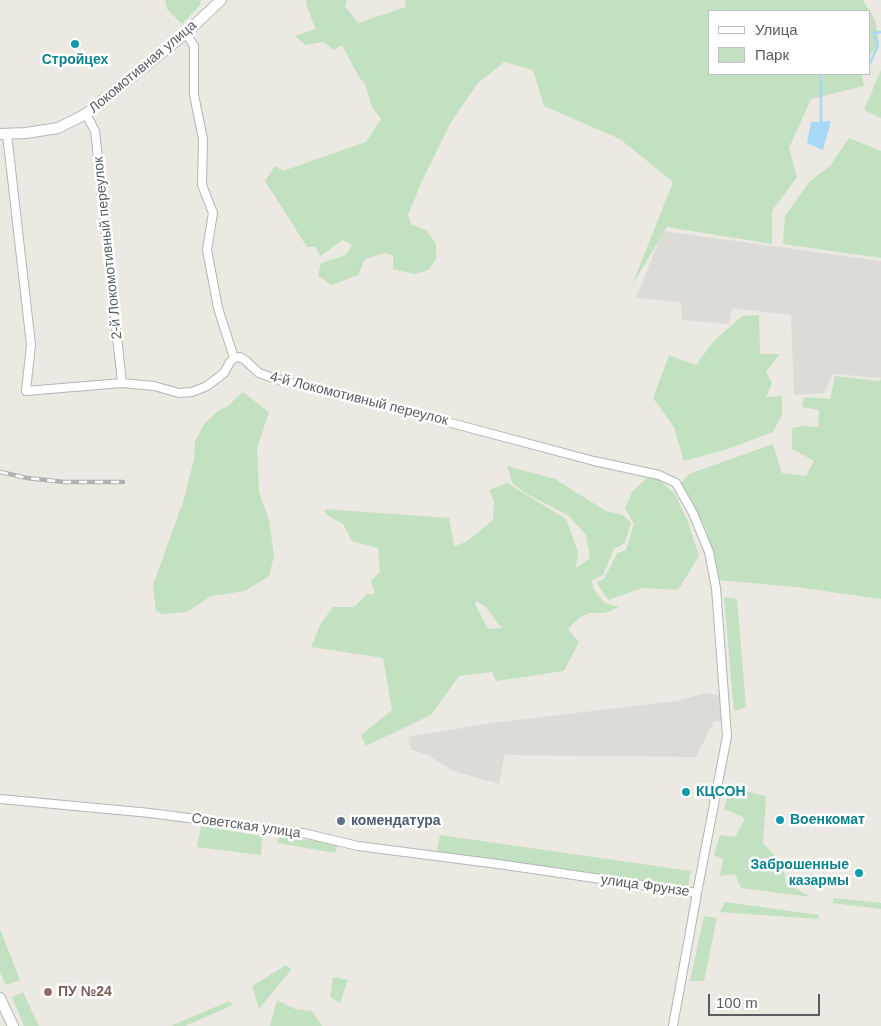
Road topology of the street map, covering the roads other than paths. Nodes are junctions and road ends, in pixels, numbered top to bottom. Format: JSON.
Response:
{"nodes":[{"id":1,"x":221,"y":0,"type":"edge"},
{"id":2,"x":186,"y":33,"type":"junction"},
{"id":3,"x":86,"y":114,"type":"junction"},
{"id":4,"x":4,"y":134,"type":"edge"},
{"id":5,"x":234,"y":358,"type":"junction"},
{"id":6,"x":122,"y":383,"type":"junction"},
{"id":7,"x":0,"y":799,"type":"edge"},
{"id":8,"x":490,"y":863,"type":"joint"},
{"id":9,"x":697,"y":894,"type":"junction"},
{"id":10,"x":0,"y":998,"type":"edge"},
{"id":11,"x":13,"y":1026,"type":"edge"},
{"id":12,"x":673,"y":1026,"type":"edge"}],
"edges":[{"from":1,"to":2,"type":"street","name":"Локомотивная улица"},
{"from":2,"to":3,"type":"street","name":"Локомотивная улица"},
{"from":2,"to":5,"type":"street"},
{"from":3,"to":4,"type":"street","name":"Локомотивная улица"},
{"from":3,"to":6,"type":"street","name":"2-й Локомотивный переулок"},
{"from":4,"to":6,"type":"street"},
{"from":5,"to":6,"type":"street"},
{"from":5,"to":9,"type":"street","name":"4-й Локомотивный переулок"},
{"from":7,"to":8,"type":"street","name":"Советская улица"},
{"from":8,"to":9,"type":"street","name":"улица Фрунзе"},
{"from":9,"to":12,"type":"street","name":"улица Фрунзе"},
{"from":10,"to":11,"type":"street"}]}
